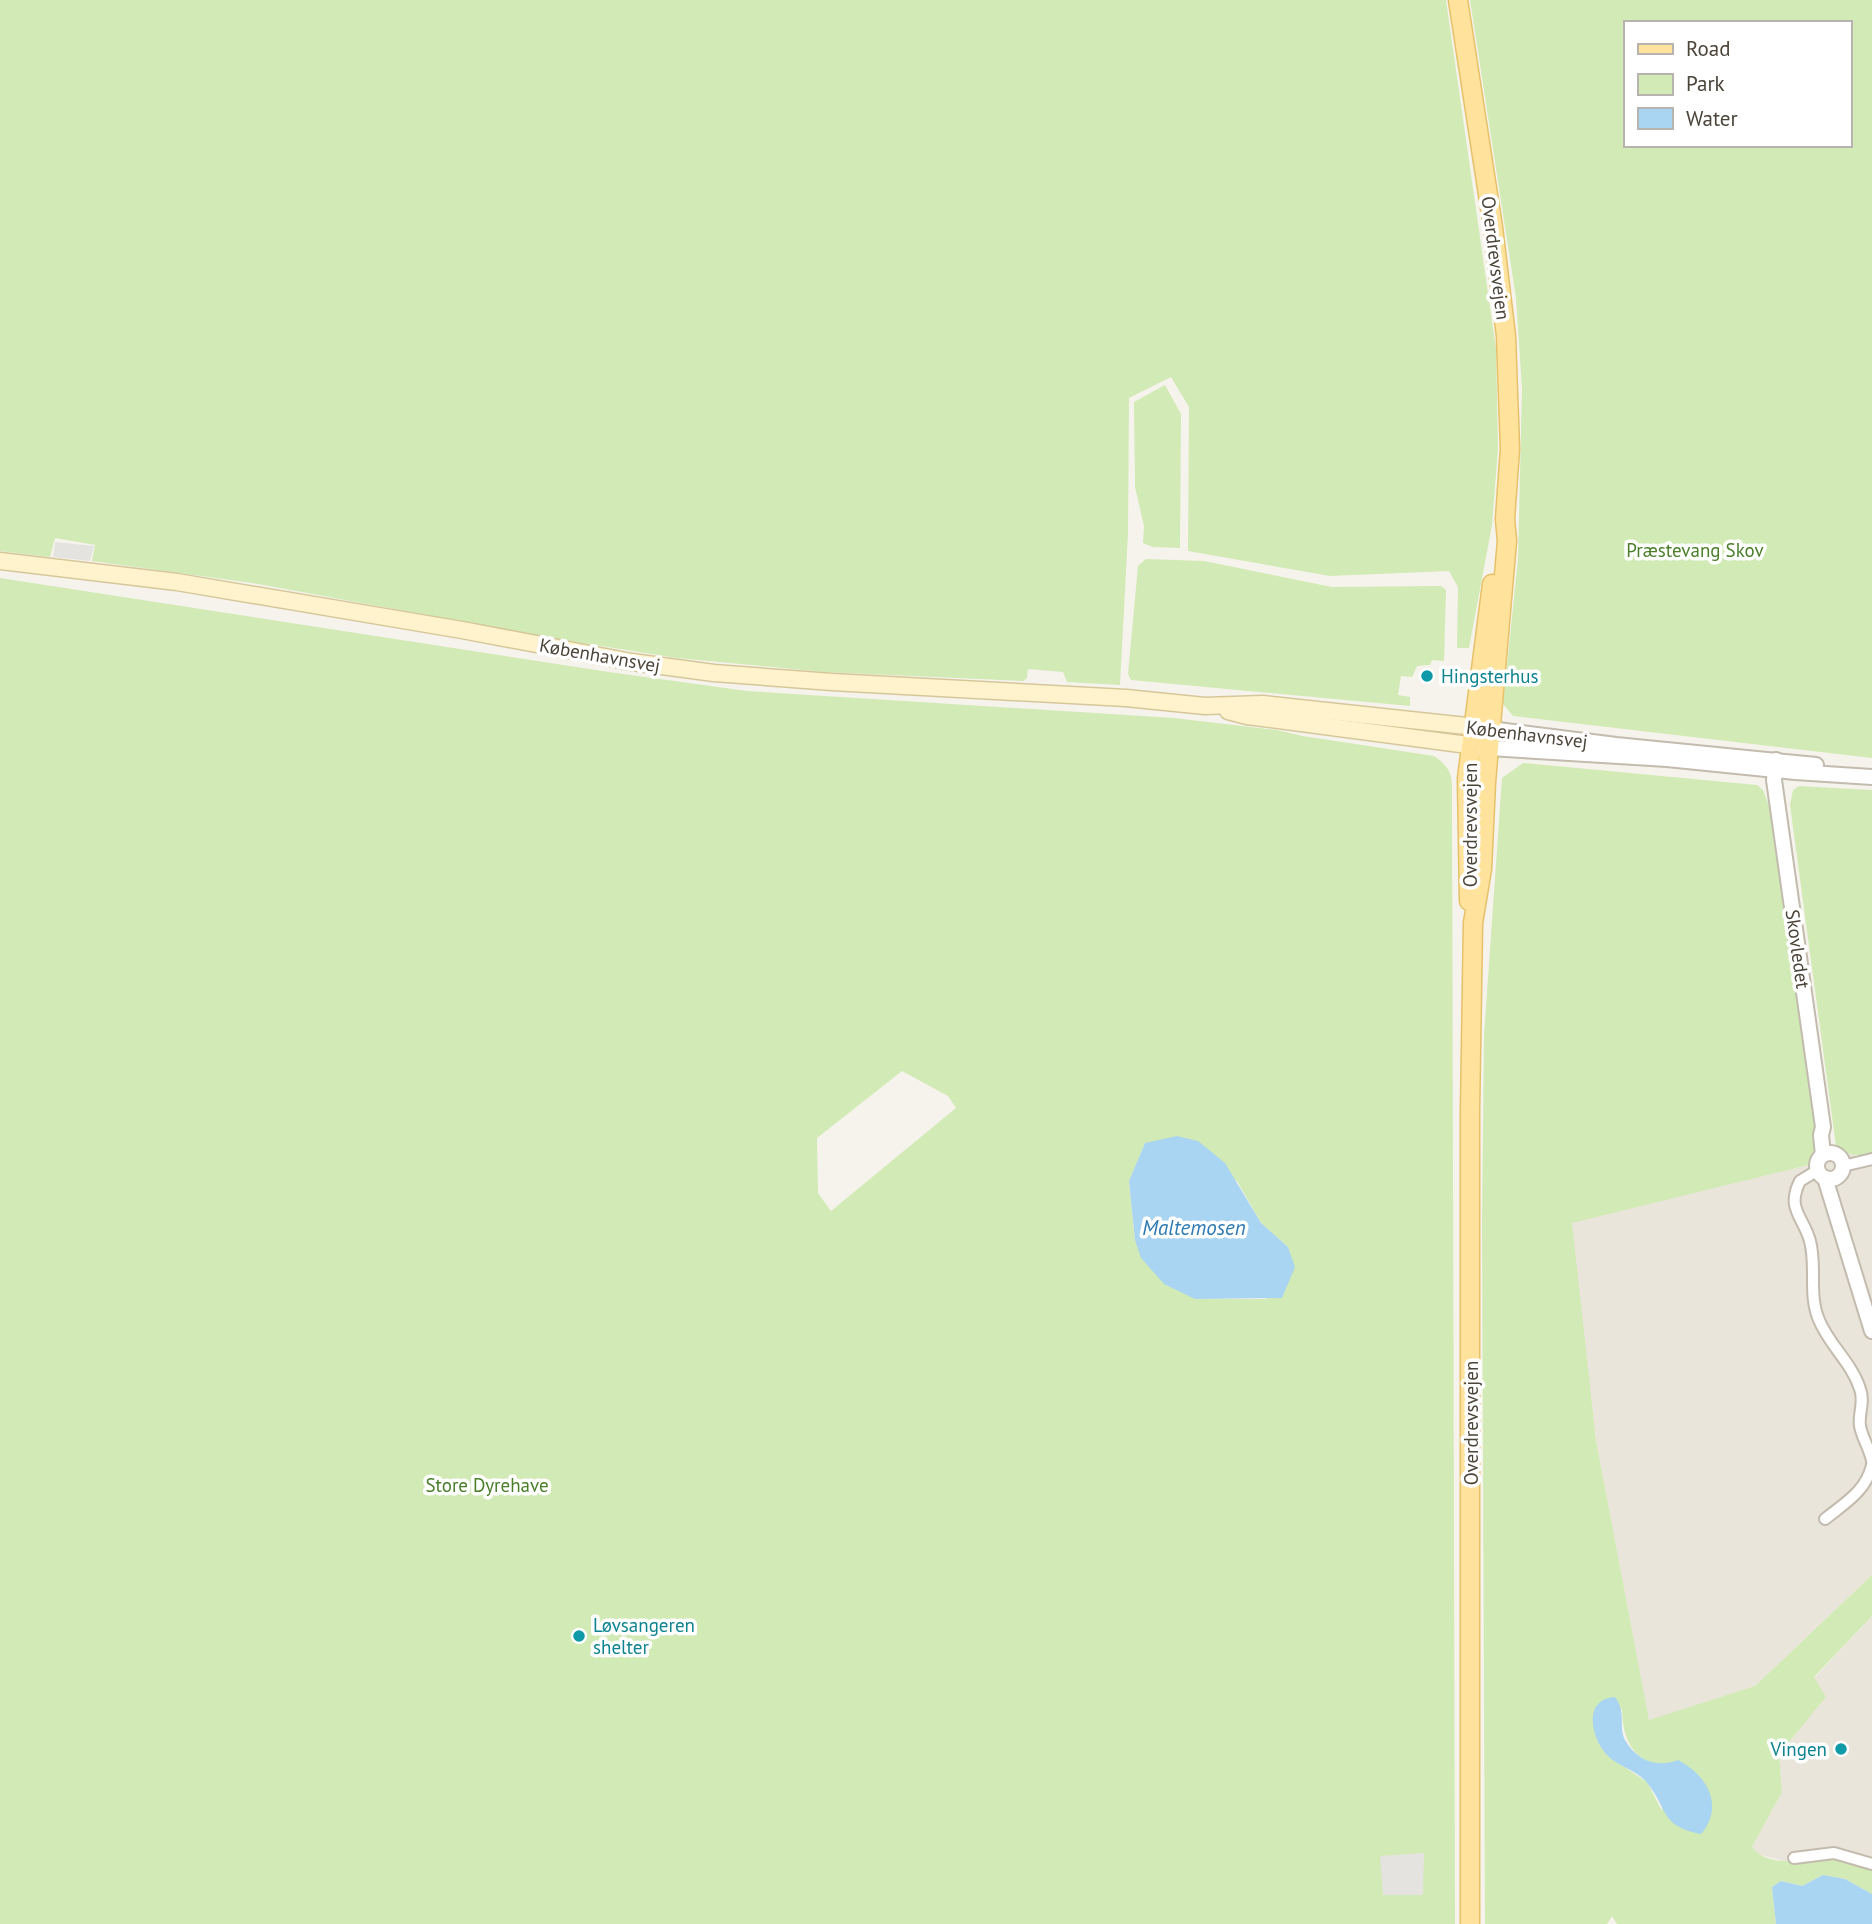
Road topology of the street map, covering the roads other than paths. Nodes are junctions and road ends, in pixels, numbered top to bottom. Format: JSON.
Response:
{"nodes":[{"id":1,"x":1458,"y":0,"type":"edge"},
{"id":2,"x":0,"y":562,"type":"edge"},
{"id":3,"x":1205,"y":706,"type":"junction"},
{"id":4,"x":1482,"y":728,"type":"junction"},
{"id":5,"x":1480,"y":747,"type":"junction"},
{"id":6,"x":1775,"y":765,"type":"junction"},
{"id":7,"x":1872,"y":777,"type":"edge"},
{"id":8,"x":1473,"y":923,"type":"junction"},
{"id":9,"x":1827,"y":1154,"type":"junction"},
{"id":10,"x":1872,"y":1159,"type":"edge"},
{"id":11,"x":1831,"y":1173,"type":"junction"},
{"id":12,"x":1872,"y":1331,"type":"edge"},
{"id":13,"x":1872,"y":1463,"type":"edge"},
{"id":14,"x":1825,"y":1519,"type":"dead end"},
{"id":15,"x":1794,"y":1858,"type":"dead end"},
{"id":16,"x":1872,"y":1864,"type":"edge"},
{"id":17,"x":1471,"y":1924,"type":"edge"}],
"edges":[{"from":1,"to":4,"type":"main road","name":"Overdrevsvejen"},
{"from":2,"to":3,"type":"main road","name":"Københavnsvej"},
{"from":3,"to":4,"type":"main road","name":"Københavnsvej"},
{"from":3,"to":5,"type":"main road","name":"Københavnsvej"},
{"from":4,"to":5,"type":"main road","name":"Overdrevsvejen"},
{"from":4,"to":6,"type":"street","name":"Københavnsvej"},
{"from":5,"to":6,"type":"street","name":"Københavnsvej"},
{"from":5,"to":8,"type":"main road","name":"Overdrevsvejen"},
{"from":5,"to":8,"type":"main road","name":"Overdrevsvejen"},
{"from":6,"to":7,"type":"street","name":"Københavnsvej"},
{"from":6,"to":9,"type":"street","name":"Skovledet"},
{"from":8,"to":17,"type":"main road","name":"Overdrevsvejen"},
{"from":9,"to":11,"type":"street"},
{"from":9,"to":11,"type":"street"},
{"from":10,"to":11,"type":"street"},
{"from":11,"to":12,"type":"street"},
{"from":11,"to":13,"type":"street"},
{"from":13,"to":14,"type":"street"},
{"from":15,"to":16,"type":"street"}]}
